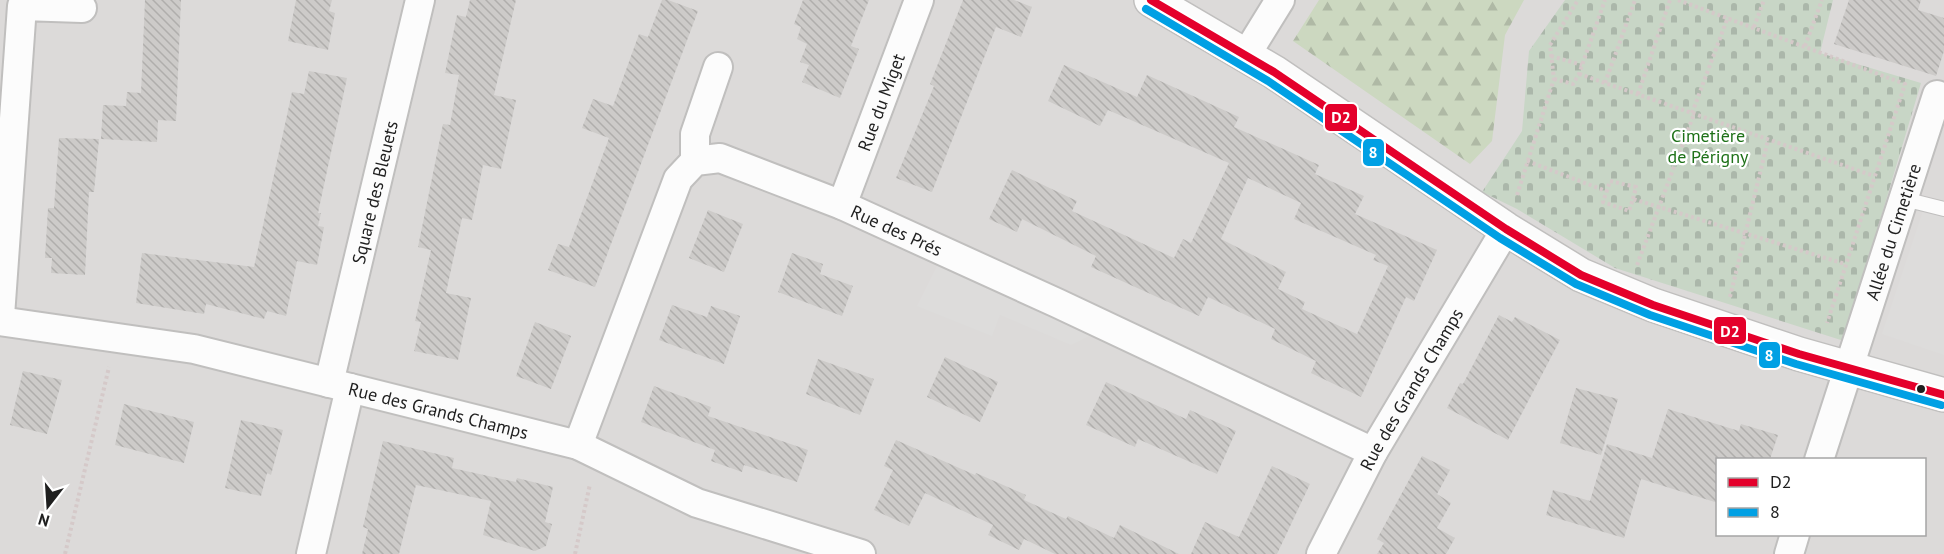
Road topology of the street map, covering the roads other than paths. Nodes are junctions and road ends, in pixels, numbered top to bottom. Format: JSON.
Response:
{"nodes":[{"id":1,"x":420,"y":0,"type":"edge"},
{"id":2,"x":919,"y":0,"type":"edge"},
{"id":3,"x":1151,"y":0,"type":"edge"},
{"id":4,"x":1280,"y":0,"type":"edge"},
{"id":5,"x":82,"y":8,"type":"dead end"},
{"id":6,"x":1246,"y":55,"type":"junction"},
{"id":7,"x":718,"y":67,"type":"dead end"},
{"id":8,"x":1936,"y":95,"type":"dead end"},
{"id":9,"x":695,"y":161,"type":"junction"},
{"id":10,"x":1904,"y":199,"type":"junction"},
{"id":11,"x":842,"y":206,"type":"junction"},
{"id":12,"x":1944,"y":209,"type":"edge"},
{"id":13,"x":1506,"y":229,"type":"junction"},
{"id":14,"x":0,"y":316,"type":"edge"},
{"id":15,"x":0,"y":321,"type":"edge"},
{"id":16,"x":1848,"y":368,"type":"junction"},
{"id":17,"x":339,"y":385,"type":"junction"},
{"id":18,"x":1944,"y":395,"type":"edge"},
{"id":19,"x":587,"y":449,"type":"junction"},
{"id":20,"x":1373,"y":452,"type":"junction"},
{"id":21,"x":1819,"y":458,"type":"edge"},
{"id":22,"x":1794,"y":536,"type":"edge"},
{"id":23,"x":311,"y":554,"type":"edge"},
{"id":24,"x":861,"y":554,"type":"edge"},
{"id":25,"x":1321,"y":554,"type":"edge"},
{"id":26,"x":1789,"y":554,"type":"edge"}],
"edges":[{"from":1,"to":17,"type":"street","name":"Square des Bleuets"},
{"from":2,"to":11,"type":"street","name":"Rue du Miget"},
{"from":3,"to":6,"type":"street"},
{"from":4,"to":6,"type":"street"},
{"from":5,"to":14,"type":"street"},
{"from":6,"to":13,"type":"street"},
{"from":7,"to":9,"type":"street"},
{"from":8,"to":10,"type":"street","name":"Allée du Cimetière"},
{"from":9,"to":11,"type":"street","name":"Rue des Prés"},
{"from":9,"to":19,"type":"street"},
{"from":10,"to":12,"type":"lane"},
{"from":10,"to":16,"type":"street","name":"Allée du Cimetière"},
{"from":11,"to":20,"type":"street","name":"Rue des Prés"},
{"from":13,"to":16,"type":"street"},
{"from":13,"to":20,"type":"street","name":"Rue des Grands Champs"},
{"from":15,"to":17,"type":"street","name":"Rue des Grands Champs"},
{"from":16,"to":18,"type":"street"},
{"from":16,"to":21,"type":"street","name":"Allée du Cimetière"},
{"from":17,"to":19,"type":"street","name":"Rue des Grands Champs"},
{"from":17,"to":23,"type":"street","name":"Square des Bleuets"},
{"from":19,"to":24,"type":"street","name":"Rue des Grands Champs"},
{"from":20,"to":25,"type":"street","name":"Rue des Grands Champs"},
{"from":22,"to":26,"type":"street"}]}
